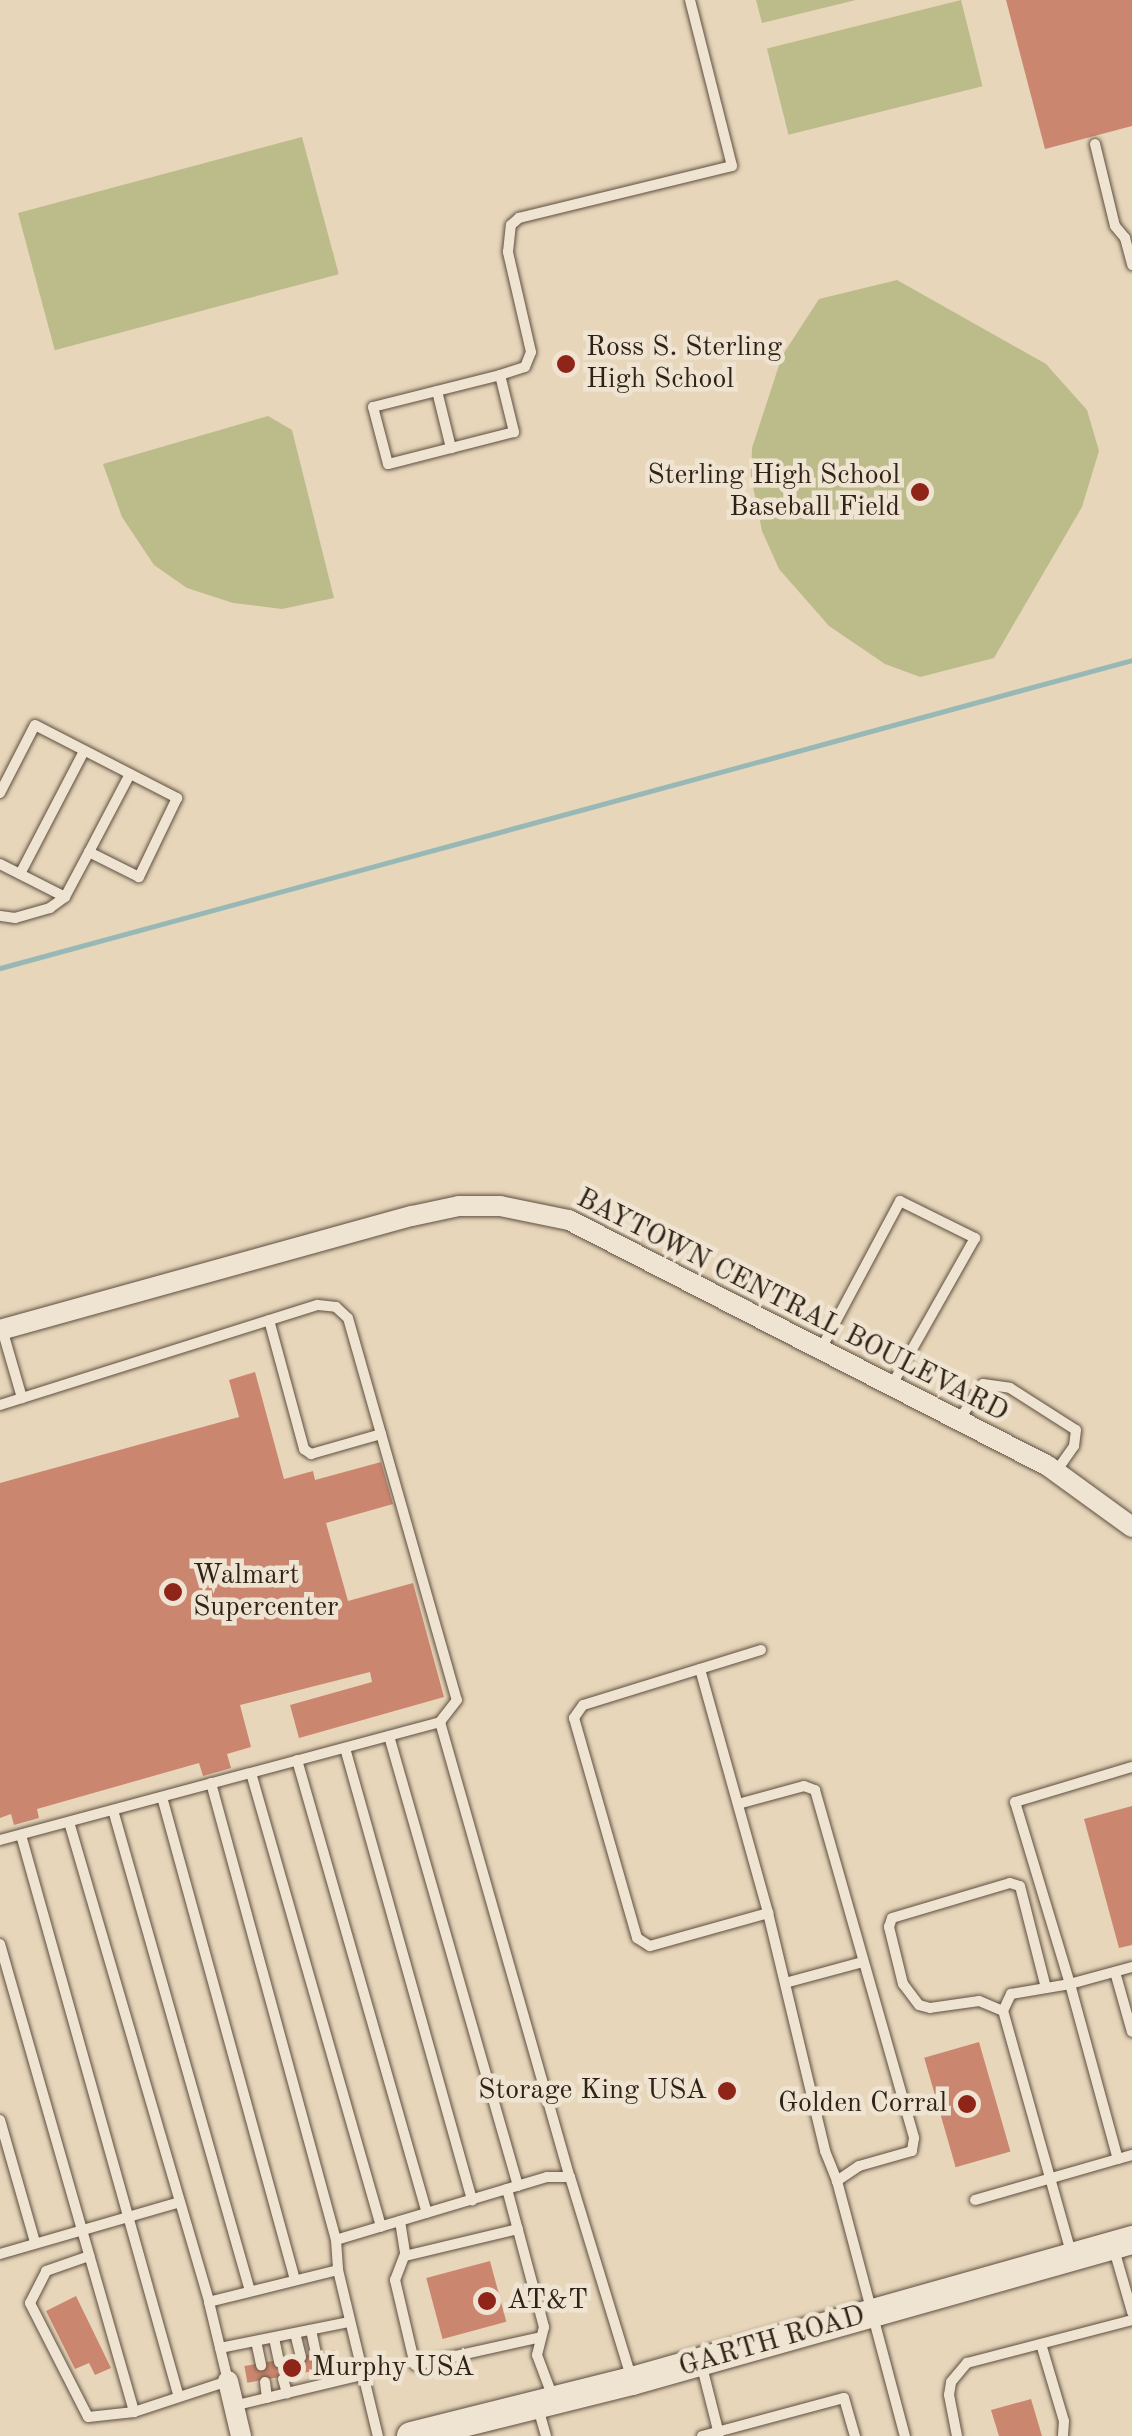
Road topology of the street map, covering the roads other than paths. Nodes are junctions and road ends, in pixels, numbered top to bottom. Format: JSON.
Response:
{"nodes":[{"id":1,"x":690,"y":0,"type":"edge"},
{"id":2,"x":1095,"y":144,"type":"dead end"},
{"id":3,"x":1128,"y":237,"type":"edge"},
{"id":4,"x":1132,"y":264,"type":"edge"},
{"id":5,"x":500,"y":375,"type":"junction"},
{"id":6,"x":437,"y":391,"type":"junction"},
{"id":7,"x":451,"y":448,"type":"junction"},
{"id":8,"x":84,"y":750,"type":"junction"},
{"id":9,"x":130,"y":774,"type":"junction"},
{"id":10,"x":0,"y":793,"type":"edge"},
{"id":11,"x":90,"y":852,"type":"junction"},
{"id":12,"x":0,"y":864,"type":"edge"},
{"id":13,"x":20,"y":874,"type":"junction"},
{"id":14,"x":64,"y":897,"type":"junction"},
{"id":15,"x":0,"y":916,"type":"edge"},
{"id":16,"x":268,"y":1320,"type":"junction"},
{"id":17,"x":1,"y":1330,"type":"edge"},
{"id":18,"x":822,"y":1348,"type":"junction"},
{"id":19,"x":892,"y":1385,"type":"junction"},
{"id":20,"x":22,"y":1398,"type":"junction"},
{"id":21,"x":0,"y":1404,"type":"edge"},
{"id":22,"x":960,"y":1420,"type":"junction"},
{"id":23,"x":381,"y":1434,"type":"junction"},
{"id":24,"x":1056,"y":1472,"type":"junction"},
{"id":25,"x":1132,"y":1527,"type":"edge"},
{"id":26,"x":762,"y":1650,"type":"dead end"},
{"id":27,"x":700,"y":1669,"type":"junction"},
{"id":28,"x":440,"y":1722,"type":"junction"},
{"id":29,"x":390,"y":1736,"type":"junction"},
{"id":30,"x":346,"y":1748,"type":"junction"},
{"id":31,"x":297,"y":1760,"type":"junction"},
{"id":32,"x":1132,"y":1767,"type":"edge"},
{"id":33,"x":251,"y":1773,"type":"junction"},
{"id":34,"x":211,"y":1784,"type":"junction"},
{"id":35,"x":162,"y":1797,"type":"junction"},
{"id":36,"x":738,"y":1804,"type":"junction"},
{"id":37,"x":113,"y":1810,"type":"junction"},
{"id":38,"x":69,"y":1822,"type":"junction"},
{"id":39,"x":20,"y":1835,"type":"junction"},
{"id":40,"x":0,"y":1840,"type":"edge"},
{"id":41,"x":768,"y":1913,"type":"junction"},
{"id":42,"x":0,"y":1944,"type":"edge"},
{"id":43,"x":863,"y":1962,"type":"junction"},
{"id":44,"x":1132,"y":1968,"type":"edge"},
{"id":45,"x":1115,"y":1972,"type":"junction"},
{"id":46,"x":785,"y":1983,"type":"junction"},
{"id":47,"x":1070,"y":1984,"type":"junction"},
{"id":48,"x":1046,"y":1988,"type":"junction"},
{"id":49,"x":1004,"y":2011,"type":"junction"},
{"id":50,"x":1132,"y":2032,"type":"edge"},
{"id":51,"x":0,"y":2120,"type":"edge"},
{"id":52,"x":1132,"y":2155,"type":"edge"},
{"id":53,"x":1118,"y":2159,"type":"junction"},
{"id":54,"x":570,"y":2177,"type":"junction"},
{"id":55,"x":1050,"y":2180,"type":"junction"},
{"id":56,"x":837,"y":2182,"type":"junction"},
{"id":57,"x":512,"y":2188,"type":"junction"},
{"id":58,"x":472,"y":2200,"type":"junction"},
{"id":59,"x":975,"y":2200,"type":"dead end"},
{"id":60,"x":180,"y":2202,"type":"junction"},
{"id":61,"x":427,"y":2213,"type":"junction"},
{"id":62,"x":128,"y":2216,"type":"junction"},
{"id":63,"x":400,"y":2221,"type":"junction"},
{"id":64,"x":381,"y":2226,"type":"junction"},
{"id":65,"x":518,"y":2228,"type":"junction"},
{"id":66,"x":81,"y":2229,"type":"junction"},
{"id":67,"x":336,"y":2240,"type":"junction"},
{"id":68,"x":35,"y":2242,"type":"junction"},
{"id":69,"x":1123,"y":2242,"type":"edge"},
{"id":70,"x":0,"y":2254,"type":"edge"},
{"id":71,"x":89,"y":2256,"type":"junction"},
{"id":72,"x":405,"y":2256,"type":"junction"},
{"id":73,"x":1072,"y":2257,"type":"junction"},
{"id":74,"x":338,"y":2270,"type":"junction"},
{"id":75,"x":295,"y":2280,"type":"junction"},
{"id":76,"x":250,"y":2291,"type":"junction"},
{"id":77,"x":208,"y":2302,"type":"junction"},
{"id":78,"x":1132,"y":2312,"type":"edge"},
{"id":79,"x":874,"y":2313,"type":"junction"},
{"id":80,"x":1132,"y":2320,"type":"edge"},
{"id":81,"x":349,"y":2322,"type":"junction"},
{"id":82,"x":312,"y":2330,"type":"junction"},
{"id":83,"x":295,"y":2333,"type":"junction"},
{"id":84,"x":541,"y":2337,"type":"junction"},
{"id":85,"x":274,"y":2338,"type":"junction"},
{"id":86,"x":256,"y":2342,"type":"junction"},
{"id":87,"x":1040,"y":2344,"type":"junction"},
{"id":88,"x":220,"y":2348,"type":"junction"},
{"id":89,"x":316,"y":2354,"type":"dead end"},
{"id":90,"x":301,"y":2357,"type":"dead end"},
{"id":91,"x":279,"y":2362,"type":"dead end"},
{"id":92,"x":700,"y":2362,"type":"junction"},
{"id":93,"x":261,"y":2365,"type":"dead end"},
{"id":94,"x":320,"y":2371,"type":"dead end"},
{"id":95,"x":304,"y":2374,"type":"dead end"},
{"id":96,"x":362,"y":2375,"type":"junction"},
{"id":97,"x":283,"y":2378,"type":"dead end"},
{"id":98,"x":228,"y":2381,"type":"junction"},
{"id":99,"x":632,"y":2381,"type":"junction"},
{"id":100,"x":265,"y":2382,"type":"dead end"},
{"id":101,"x":322,"y":2384,"type":"junction"},
{"id":102,"x":307,"y":2388,"type":"junction"},
{"id":103,"x":286,"y":2393,"type":"junction"},
{"id":104,"x":178,"y":2394,"type":"junction"},
{"id":105,"x":267,"y":2398,"type":"junction"},
{"id":106,"x":546,"y":2403,"type":"junction"},
{"id":107,"x":233,"y":2406,"type":"junction"},
{"id":108,"x":134,"y":2412,"type":"junction"},
{"id":109,"x":719,"y":2434,"type":"edge"},
{"id":110,"x":241,"y":2436,"type":"edge"},
{"id":111,"x":378,"y":2436,"type":"edge"},
{"id":112,"x":410,"y":2436,"type":"edge"},
{"id":113,"x":546,"y":2436,"type":"edge"},
{"id":114,"x":702,"y":2436,"type":"edge"},
{"id":115,"x":855,"y":2436,"type":"edge"},
{"id":116,"x":904,"y":2436,"type":"edge"},
{"id":117,"x":957,"y":2436,"type":"edge"},
{"id":118,"x":1064,"y":2436,"type":"edge"}],
"edges":[{"from":1,"to":5,"type":"lane"},
{"from":2,"to":3,"type":"lane"},
{"from":3,"to":4,"type":"lane"},
{"from":5,"to":6,"type":"lane"},
{"from":5,"to":7,"type":"lane"},
{"from":6,"to":7,"type":"lane"},
{"from":6,"to":7,"type":"lane"},
{"from":8,"to":9,"type":"lane"},
{"from":8,"to":10,"type":"lane"},
{"from":8,"to":13,"type":"lane"},
{"from":9,"to":11,"type":"lane"},
{"from":9,"to":11,"type":"lane"},
{"from":11,"to":14,"type":"lane"},
{"from":12,"to":13,"type":"lane"},
{"from":13,"to":14,"type":"lane"},
{"from":14,"to":15,"type":"lane"},
{"from":16,"to":20,"type":"lane"},
{"from":16,"to":23,"type":"lane"},
{"from":16,"to":23,"type":"lane"},
{"from":17,"to":18,"type":"street","name":"BAYTOWN CENTRAL BOULEVARD"},
{"from":17,"to":20,"type":"lane"},
{"from":18,"to":19,"type":"street","name":"BAYTOWN CENTRAL BOULEVARD"},
{"from":18,"to":19,"type":"lane"},
{"from":19,"to":22,"type":"street","name":"BAYTOWN CENTRAL BOULEVARD"},
{"from":20,"to":21,"type":"lane"},
{"from":22,"to":24,"type":"street","name":"BAYTOWN CENTRAL BOULEVARD"},
{"from":22,"to":24,"type":"lane"},
{"from":23,"to":28,"type":"lane"},
{"from":24,"to":25,"type":"street","name":"BAYTOWN CENTRAL BOULEVARD"},
{"from":26,"to":27,"type":"lane"},
{"from":27,"to":36,"type":"lane"},
{"from":27,"to":41,"type":"lane"},
{"from":28,"to":29,"type":"lane"},
{"from":28,"to":54,"type":"lane"},
{"from":29,"to":30,"type":"lane"},
{"from":29,"to":57,"type":"lane"},
{"from":30,"to":31,"type":"lane"},
{"from":30,"to":58,"type":"lane"},
{"from":31,"to":33,"type":"lane"},
{"from":31,"to":61,"type":"lane"},
{"from":32,"to":47,"type":"lane"},
{"from":33,"to":34,"type":"lane"},
{"from":33,"to":64,"type":"lane"},
{"from":34,"to":35,"type":"lane"},
{"from":34,"to":67,"type":"lane"},
{"from":35,"to":37,"type":"lane"},
{"from":35,"to":75,"type":"lane"},
{"from":36,"to":41,"type":"lane"},
{"from":36,"to":43,"type":"lane"},
{"from":37,"to":38,"type":"lane"},
{"from":37,"to":76,"type":"lane"},
{"from":38,"to":39,"type":"lane"},
{"from":38,"to":60,"type":"lane"},
{"from":39,"to":40,"type":"lane"},
{"from":39,"to":62,"type":"lane"},
{"from":41,"to":46,"type":"lane"},
{"from":42,"to":66,"type":"lane"},
{"from":43,"to":46,"type":"lane"},
{"from":43,"to":56,"type":"lane"},
{"from":44,"to":45,"type":"lane"},
{"from":45,"to":47,"type":"lane"},
{"from":45,"to":50,"type":"lane"},
{"from":46,"to":56,"type":"lane"},
{"from":47,"to":48,"type":"lane"},
{"from":47,"to":53,"type":"lane"},
{"from":48,"to":49,"type":"lane"},
{"from":48,"to":49,"type":"lane"},
{"from":49,"to":55,"type":"lane"},
{"from":51,"to":68,"type":"lane"},
{"from":52,"to":53,"type":"lane"},
{"from":53,"to":55,"type":"lane"},
{"from":54,"to":57,"type":"lane"},
{"from":54,"to":99,"type":"lane"},
{"from":55,"to":59,"type":"lane"},
{"from":55,"to":73,"type":"lane"},
{"from":56,"to":79,"type":"lane"},
{"from":57,"to":58,"type":"lane"},
{"from":57,"to":65,"type":"lane"},
{"from":58,"to":61,"type":"lane"},
{"from":60,"to":62,"type":"lane"},
{"from":60,"to":77,"type":"lane"},
{"from":61,"to":63,"type":"lane"},
{"from":62,"to":66,"type":"lane"},
{"from":62,"to":104,"type":"lane"},
{"from":63,"to":64,"type":"lane"},
{"from":63,"to":72,"type":"lane"},
{"from":64,"to":67,"type":"lane"},
{"from":65,"to":72,"type":"lane"},
{"from":65,"to":84,"type":"lane"},
{"from":66,"to":68,"type":"lane"},
{"from":66,"to":71,"type":"lane"},
{"from":67,"to":74,"type":"lane"},
{"from":68,"to":70,"type":"lane"},
{"from":69,"to":73,"type":"main road","name":"GARTH ROAD"},
{"from":69,"to":78,"type":"lane"},
{"from":71,"to":108,"type":"lane"},
{"from":71,"to":108,"type":"lane"},
{"from":72,"to":84,"type":"lane"},
{"from":73,"to":79,"type":"main road","name":"GARTH ROAD"},
{"from":74,"to":75,"type":"lane"},
{"from":74,"to":81,"type":"lane"},
{"from":75,"to":76,"type":"lane"},
{"from":76,"to":77,"type":"lane"},
{"from":77,"to":88,"type":"lane"},
{"from":79,"to":92,"type":"main road","name":"GARTH ROAD"},
{"from":79,"to":116,"type":"lane"},
{"from":80,"to":87,"type":"lane"},
{"from":81,"to":82,"type":"lane"},
{"from":81,"to":96,"type":"lane"},
{"from":82,"to":83,"type":"lane"},
{"from":82,"to":89,"type":"lane"},
{"from":83,"to":85,"type":"lane"},
{"from":83,"to":90,"type":"lane"},
{"from":84,"to":106,"type":"lane"},
{"from":85,"to":86,"type":"lane"},
{"from":85,"to":91,"type":"lane"},
{"from":86,"to":88,"type":"lane"},
{"from":86,"to":93,"type":"lane"},
{"from":87,"to":117,"type":"lane"},
{"from":87,"to":118,"type":"lane"},
{"from":88,"to":98,"type":"lane"},
{"from":92,"to":99,"type":"main road","name":"GARTH ROAD"},
{"from":92,"to":109,"type":"lane"},
{"from":94,"to":101,"type":"lane"},
{"from":95,"to":102,"type":"lane"},
{"from":96,"to":101,"type":"lane"},
{"from":96,"to":111,"type":"lane"},
{"from":97,"to":103,"type":"lane"},
{"from":98,"to":104,"type":"lane"},
{"from":98,"to":107,"type":"street"},
{"from":99,"to":106,"type":"main road","name":"GARTH ROAD"},
{"from":100,"to":105,"type":"lane"},
{"from":101,"to":102,"type":"lane"},
{"from":102,"to":103,"type":"lane"},
{"from":103,"to":105,"type":"lane"},
{"from":104,"to":108,"type":"lane"},
{"from":105,"to":107,"type":"lane"},
{"from":106,"to":112,"type":"main road","name":"GARTH ROAD"},
{"from":106,"to":113,"type":"lane"},
{"from":107,"to":110,"type":"street"},
{"from":109,"to":114,"type":"lane"},
{"from":109,"to":115,"type":"lane"}]}
